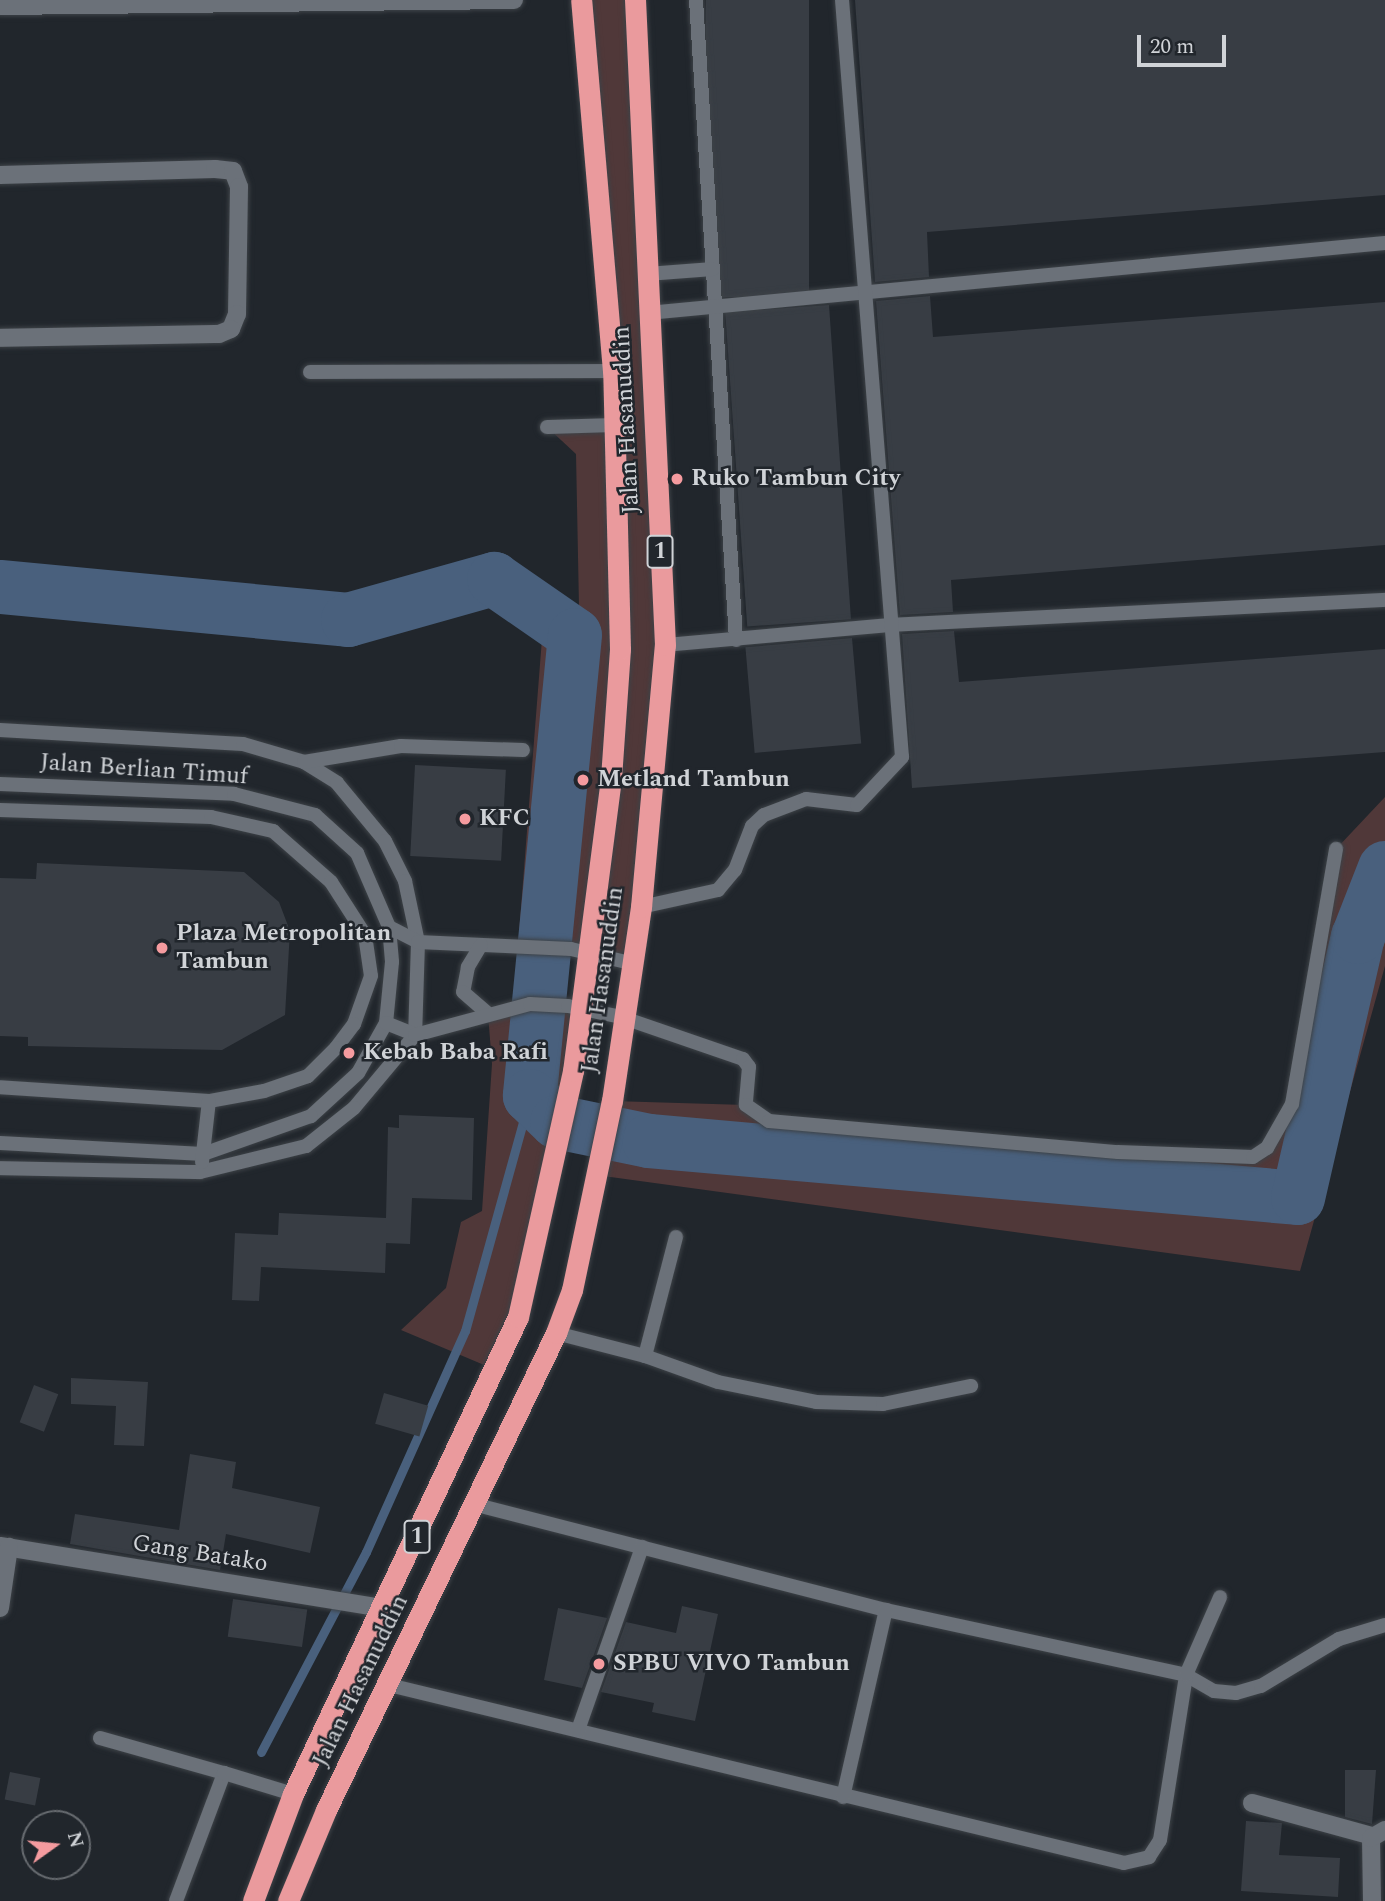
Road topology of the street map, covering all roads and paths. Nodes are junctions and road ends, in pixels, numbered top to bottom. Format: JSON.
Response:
{"nodes":[{"id":1,"x":514,"y":0,"type":"edge"},
{"id":2,"x":582,"y":0,"type":"edge"},
{"id":3,"x":635,"y":0,"type":"edge"},
{"id":4,"x":696,"y":0,"type":"edge"},
{"id":5,"x":842,"y":0,"type":"edge"},
{"id":6,"x":0,"y":6,"type":"edge"},
{"id":7,"x":0,"y":175,"type":"edge"},
{"id":8,"x":1385,"y":243,"type":"edge"},
{"id":9,"x":713,"y":269,"type":"junction"},
{"id":10,"x":647,"y":274,"type":"junction"},
{"id":11,"x":866,"y":295,"type":"junction"},
{"id":12,"x":715,"y":309,"type":"junction"},
{"id":13,"x":648,"y":313,"type":"junction"},
{"id":14,"x":0,"y":338,"type":"edge"},
{"id":15,"x":613,"y":371,"type":"junction"},
{"id":16,"x":310,"y":372,"type":"dead end"},
{"id":17,"x":615,"y":425,"type":"junction"},
{"id":18,"x":547,"y":427,"type":"dead end"},
{"id":19,"x":1385,"y":600,"type":"edge"},
{"id":20,"x":891,"y":625,"type":"junction"},
{"id":21,"x":736,"y":640,"type":"junction"},
{"id":22,"x":665,"y":645,"type":"junction"},
{"id":23,"x":0,"y":730,"type":"edge"},
{"id":24,"x":523,"y":750,"type":"dead end"},
{"id":25,"x":304,"y":762,"type":"junction"},
{"id":26,"x":0,"y":784,"type":"edge"},
{"id":27,"x":0,"y":810,"type":"edge"},
{"id":28,"x":1336,"y":849,"type":"dead end"},
{"id":29,"x":641,"y":907,"type":"junction"},
{"id":30,"x":389,"y":927,"type":"junction"},
{"id":31,"x":418,"y":942,"type":"junction"},
{"id":32,"x":481,"y":945,"type":"junction"},
{"id":33,"x":579,"y":952,"type":"junction"},
{"id":34,"x":630,"y":963,"type":"junction"},
{"id":35,"x":574,"y":1009,"type":"junction"},
{"id":36,"x":488,"y":1014,"type":"junction"},
{"id":37,"x":621,"y":1017,"type":"junction"},
{"id":38,"x":386,"y":1023,"type":"junction"},
{"id":39,"x":415,"y":1034,"type":"junction"},
{"id":40,"x":0,"y":1087,"type":"edge"},
{"id":41,"x":209,"y":1101,"type":"junction"},
{"id":42,"x":0,"y":1143,"type":"edge"},
{"id":43,"x":204,"y":1154,"type":"junction"},
{"id":44,"x":0,"y":1168,"type":"edge"},
{"id":45,"x":200,"y":1172,"type":"junction"},
{"id":46,"x":676,"y":1237,"type":"dead end"},
{"id":47,"x":556,"y":1333,"type":"junction"},
{"id":48,"x":645,"y":1356,"type":"junction"},
{"id":49,"x":971,"y":1386,"type":"dead end"},
{"id":50,"x":473,"y":1504,"type":"junction"},
{"id":51,"x":4,"y":1547,"type":"edge"},
{"id":52,"x":642,"y":1547,"type":"junction"},
{"id":53,"x":1220,"y":1597,"type":"dead end"},
{"id":54,"x":0,"y":1608,"type":"edge"},
{"id":55,"x":383,"y":1608,"type":"junction"},
{"id":56,"x":886,"y":1609,"type":"junction"},
{"id":57,"x":1385,"y":1625,"type":"edge"},
{"id":58,"x":1186,"y":1675,"type":"junction"},
{"id":59,"x":389,"y":1685,"type":"junction"},
{"id":60,"x":578,"y":1730,"type":"junction"},
{"id":61,"x":100,"y":1738,"type":"dead end"},
{"id":62,"x":224,"y":1773,"type":"junction"},
{"id":63,"x":293,"y":1794,"type":"junction"},
{"id":64,"x":843,"y":1797,"type":"junction"},
{"id":65,"x":1252,"y":1803,"type":"dead end"},
{"id":66,"x":1378,"y":1833,"type":"edge"},
{"id":67,"x":176,"y":1901,"type":"edge"},
{"id":68,"x":253,"y":1901,"type":"edge"},
{"id":69,"x":288,"y":1901,"type":"edge"},
{"id":70,"x":1372,"y":1901,"type":"edge"}],
"edges":[{"from":1,"to":6,"type":"street"},
{"from":2,"to":15,"type":"highway","name":"Jalan Hasanuddin","number":"1"},
{"from":3,"to":10,"type":"highway","name":"Jalan Hasanuddin","number":"1"},
{"from":4,"to":9,"type":"lane"},
{"from":5,"to":11,"type":"lane"},
{"from":7,"to":14,"type":"street"},
{"from":8,"to":11,"type":"lane"},
{"from":9,"to":10,"type":"lane"},
{"from":9,"to":12,"type":"lane"},
{"from":10,"to":13,"type":"highway","name":"Jalan Hasanuddin","number":"1"},
{"from":11,"to":12,"type":"lane"},
{"from":11,"to":20,"type":"lane"},
{"from":12,"to":13,"type":"lane"},
{"from":12,"to":21,"type":"lane"},
{"from":13,"to":22,"type":"highway","name":"Jalan Hasanuddin","number":"1"},
{"from":15,"to":16,"type":"lane"},
{"from":15,"to":17,"type":"highway","name":"Jalan Hasanuddin","number":"1"},
{"from":17,"to":18,"type":"lane"},
{"from":17,"to":33,"type":"highway","name":"Jalan Hasanuddin","number":"1"},
{"from":19,"to":20,"type":"lane"},
{"from":20,"to":21,"type":"lane"},
{"from":20,"to":29,"type":"lane"},
{"from":21,"to":22,"type":"lane"},
{"from":22,"to":29,"type":"highway","name":"Jalan Hasanuddin","number":"1"},
{"from":23,"to":25,"type":"lane"},
{"from":24,"to":25,"type":"lane"},
{"from":25,"to":31,"type":"lane"},
{"from":26,"to":30,"type":"lane","name":"Jalan Berlian Timuf"},
{"from":27,"to":41,"type":"lane"},
{"from":28,"to":37,"type":"lane"},
{"from":29,"to":34,"type":"highway","name":"Jalan Hasanuddin","number":"1"},
{"from":30,"to":31,"type":"lane"},
{"from":30,"to":38,"type":"lane","name":"Jalan Berlian Timuf"},
{"from":31,"to":32,"type":"lane"},
{"from":31,"to":39,"type":"lane"},
{"from":32,"to":33,"type":"lane"},
{"from":32,"to":36,"type":"lane"},
{"from":33,"to":34,"type":"lane"},
{"from":33,"to":35,"type":"highway","name":"Jalan Hasanuddin","number":"1"},
{"from":34,"to":37,"type":"highway","name":"Jalan Hasanuddin","number":"1"},
{"from":35,"to":36,"type":"lane"},
{"from":35,"to":37,"type":"lane"},
{"from":35,"to":55,"type":"highway","name":"Jalan Hasanuddin","number":"1"},
{"from":36,"to":39,"type":"lane"},
{"from":37,"to":47,"type":"highway","name":"Jalan Hasanuddin","number":"1"},
{"from":38,"to":39,"type":"lane"},
{"from":38,"to":43,"type":"lane","name":"Jalan Berlian Timuf"},
{"from":39,"to":45,"type":"lane"},
{"from":40,"to":41,"type":"lane"},
{"from":41,"to":43,"type":"lane"},
{"from":42,"to":43,"type":"lane","name":"Jalan Berlian Timuf"},
{"from":43,"to":45,"type":"lane"},
{"from":44,"to":45,"type":"lane"},
{"from":46,"to":48,"type":"lane"},
{"from":47,"to":48,"type":"lane"},
{"from":47,"to":50,"type":"highway","name":"Jalan Hasanuddin","number":"1"},
{"from":48,"to":49,"type":"lane"},
{"from":50,"to":52,"type":"lane"},
{"from":50,"to":59,"type":"highway","name":"Jalan Hasanuddin","number":"1"},
{"from":51,"to":54,"type":"street","name":"Gang Batako"},
{"from":51,"to":55,"type":"street","name":"Gang Batako"},
{"from":52,"to":56,"type":"lane"},
{"from":52,"to":60,"type":"lane"},
{"from":53,"to":58,"type":"lane"},
{"from":55,"to":63,"type":"highway","name":"Jalan Hasanuddin","number":"1"},
{"from":56,"to":58,"type":"lane"},
{"from":56,"to":64,"type":"lane"},
{"from":57,"to":58,"type":"lane"},
{"from":58,"to":64,"type":"lane"},
{"from":59,"to":60,"type":"lane"},
{"from":59,"to":69,"type":"highway","name":"Jalan Hasanuddin","number":"1"},
{"from":60,"to":64,"type":"lane"},
{"from":61,"to":62,"type":"lane"},
{"from":62,"to":63,"type":"lane"},
{"from":62,"to":67,"type":"lane"},
{"from":63,"to":68,"type":"highway","name":"Jalan Hasanuddin","number":"1"},
{"from":65,"to":66,"type":"street"},
{"from":66,"to":70,"type":"street"}]}
